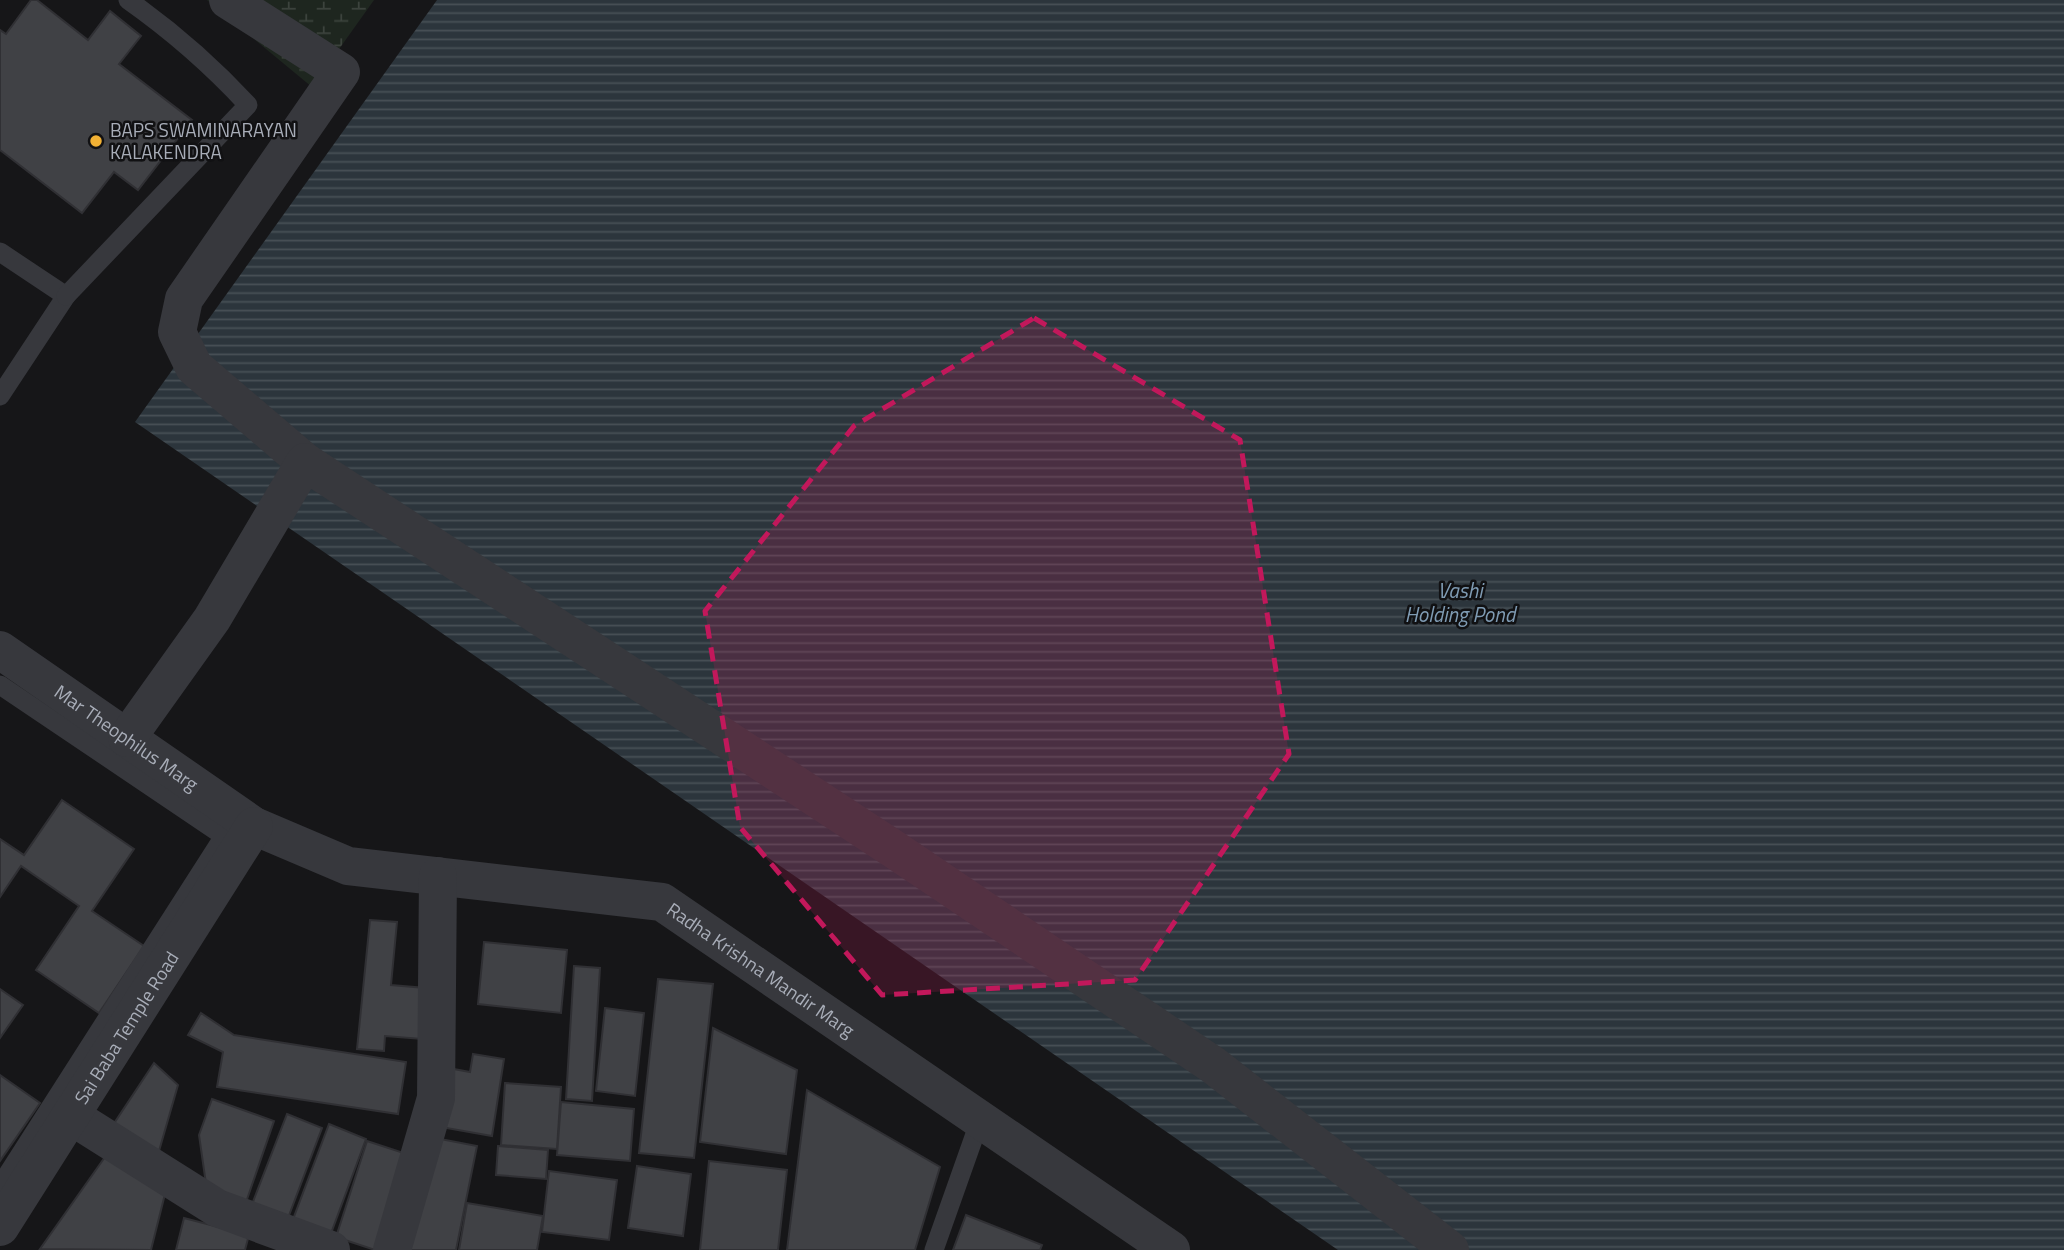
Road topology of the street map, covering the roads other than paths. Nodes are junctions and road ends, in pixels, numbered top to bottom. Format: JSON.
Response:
{"nodes":[{"id":1,"x":128,"y":0,"type":"edge"},
{"id":2,"x":228,"y":0,"type":"edge"},
{"id":3,"x":0,"y":252,"type":"edge"},
{"id":4,"x":66,"y":296,"type":"junction"},
{"id":5,"x":0,"y":396,"type":"edge"},
{"id":6,"x":305,"y":462,"type":"junction"},
{"id":7,"x":0,"y":649,"type":"edge"},
{"id":8,"x":0,"y":685,"type":"edge"},
{"id":9,"x":128,"y":738,"type":"junction"},
{"id":10,"x":254,"y":826,"type":"junction"},
{"id":11,"x":438,"y":876,"type":"junction"},
{"id":12,"x":71,"y":1116,"type":"junction"},
{"id":13,"x":980,"y":1120,"type":"junction"},
{"id":14,"x":0,"y":1186,"type":"edge"},
{"id":15,"x":0,"y":1227,"type":"edge"},
{"id":16,"x":331,"y":1250,"type":"edge"},
{"id":17,"x":392,"y":1250,"type":"edge"},
{"id":18,"x":934,"y":1250,"type":"edge"},
{"id":19,"x":1171,"y":1250,"type":"edge"},
{"id":20,"x":1450,"y":1250,"type":"edge"}],
"edges":[{"from":1,"to":4,"type":"lane"},
{"from":2,"to":6,"type":"street"},
{"from":3,"to":4,"type":"lane"},
{"from":4,"to":5,"type":"lane"},
{"from":6,"to":9,"type":"street"},
{"from":6,"to":20,"type":"street"},
{"from":7,"to":9,"type":"street","name":"Mar Theophilus Marg"},
{"from":8,"to":14,"type":"lane"},
{"from":9,"to":10,"type":"street","name":"Mar Theophilus Marg"},
{"from":10,"to":11,"type":"street","name":"Radha Krishna Mandir Marg"},
{"from":10,"to":12,"type":"street","name":"Sai Baba Temple Road"},
{"from":11,"to":13,"type":"street","name":"Radha Krishna Mandir Marg"},
{"from":11,"to":17,"type":"street"},
{"from":12,"to":15,"type":"street","name":"Sai Baba Temple Road"},
{"from":12,"to":16,"type":"street"},
{"from":13,"to":18,"type":"lane"},
{"from":13,"to":19,"type":"street","name":"Radha Krishna Mandir Marg"}]}
